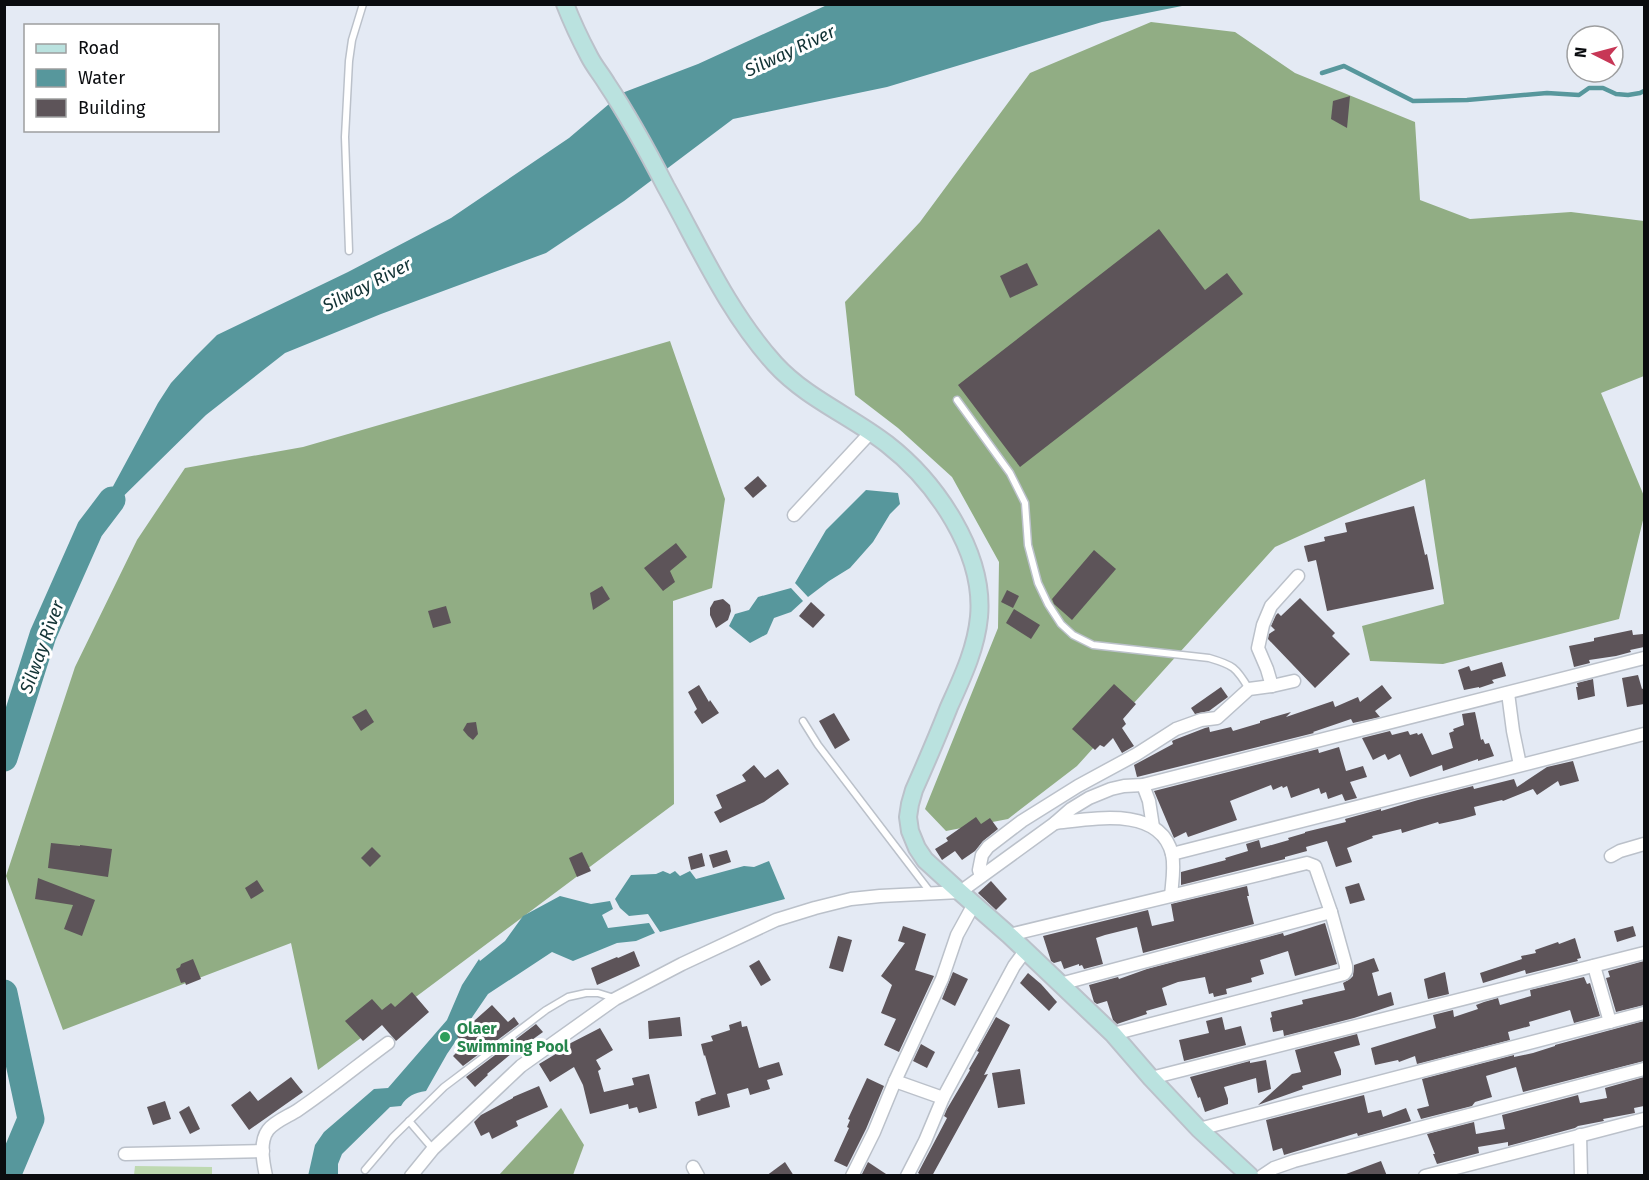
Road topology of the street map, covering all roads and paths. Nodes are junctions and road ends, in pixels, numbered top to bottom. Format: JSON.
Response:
{"nodes":[{"id":1,"x":363,"y":4,"type":"edge"},
{"id":2,"x":565,"y":4,"type":"edge"},
{"id":3,"x":349,"y":251,"type":"dead end"},
{"id":4,"x":957,"y":400,"type":"dead end"},
{"id":5,"x":871,"y":432,"type":"junction"},
{"id":6,"x":794,"y":515,"type":"dead end"},
{"id":7,"x":1298,"y":576,"type":"dead end"},
{"id":8,"x":1644,"y":658,"type":"edge"},
{"id":9,"x":1294,"y":681,"type":"dead end"},
{"id":10,"x":1272,"y":686,"type":"junction"},
{"id":11,"x":1249,"y":689,"type":"junction"},
{"id":12,"x":1508,"y":693,"type":"junction"},
{"id":13,"x":803,"y":721,"type":"dead end"},
{"id":14,"x":1644,"y":734,"type":"edge"},
{"id":15,"x":1520,"y":765,"type":"junction"},
{"id":16,"x":1143,"y":785,"type":"junction"},
{"id":17,"x":1055,"y":823,"type":"junction"},
{"id":18,"x":1153,"y":826,"type":"junction"},
{"id":19,"x":1644,"y":844,"type":"edge"},
{"id":20,"x":1172,"y":854,"type":"junction"},
{"id":21,"x":1611,"y":856,"type":"dead end"},
{"id":22,"x":981,"y":876,"type":"junction"},
{"id":23,"x":960,"y":892,"type":"junction"},
{"id":24,"x":932,"y":894,"type":"junction"},
{"id":25,"x":1171,"y":896,"type":"junction"},
{"id":26,"x":974,"y":904,"type":"junction"},
{"id":27,"x":1331,"y":912,"type":"junction"},
{"id":28,"x":1009,"y":935,"type":"junction"},
{"id":29,"x":1025,"y":951,"type":"junction"},
{"id":30,"x":1644,"y":953,"type":"edge"},
{"id":31,"x":1593,"y":966,"type":"junction"},
{"id":32,"x":1060,"y":984,"type":"junction"},
{"id":33,"x":615,"y":999,"type":"junction"},
{"id":34,"x":1644,"y":1013,"type":"edge"},
{"id":35,"x":1610,"y":1022,"type":"junction"},
{"id":36,"x":1113,"y":1034,"type":"junction"},
{"id":37,"x":387,"y":1043,"type":"dead end"},
{"id":38,"x":1644,"y":1070,"type":"edge"},
{"id":39,"x":1151,"y":1078,"type":"junction"},
{"id":40,"x":895,"y":1081,"type":"junction"},
{"id":41,"x":943,"y":1098,"type":"junction"},
{"id":42,"x":1644,"y":1119,"type":"edge"},
{"id":43,"x":409,"y":1121,"type":"junction"},
{"id":44,"x":1199,"y":1129,"type":"junction"},
{"id":45,"x":1580,"y":1135,"type":"junction"},
{"id":46,"x":433,"y":1149,"type":"junction"},
{"id":47,"x":263,"y":1151,"type":"junction"},
{"id":48,"x":125,"y":1154,"type":"dead end"},
{"id":49,"x":365,"y":1170,"type":"dead end"},
{"id":50,"x":266,"y":1176,"type":"edge"},
{"id":51,"x":411,"y":1176,"type":"edge"},
{"id":52,"x":852,"y":1176,"type":"edge"},
{"id":53,"x":908,"y":1176,"type":"edge"},
{"id":54,"x":1250,"y":1176,"type":"edge"},
{"id":55,"x":1262,"y":1176,"type":"edge"},
{"id":56,"x":1425,"y":1176,"type":"edge"},
{"id":57,"x":1581,"y":1176,"type":"edge"}],
"edges":[{"from":1,"to":3,"type":"lane"},
{"from":2,"to":5,"type":"main road"},
{"from":4,"to":11,"type":"lane"},
{"from":5,"to":6,"type":"street"},
{"from":5,"to":23,"type":"main road"},
{"from":7,"to":10,"type":"street"},
{"from":8,"to":12,"type":"street"},
{"from":9,"to":10,"type":"street"},
{"from":10,"to":11,"type":"street"},
{"from":11,"to":22,"type":"street"},
{"from":12,"to":15,"type":"street"},
{"from":12,"to":16,"type":"street"},
{"from":13,"to":24,"type":"lane"},
{"from":14,"to":15,"type":"street"},
{"from":15,"to":20,"type":"street"},
{"from":16,"to":17,"type":"street"},
{"from":16,"to":18,"type":"street"},
{"from":17,"to":18,"type":"street"},
{"from":17,"to":22,"type":"street"},
{"from":18,"to":20,"type":"street"},
{"from":19,"to":21,"type":"street"},
{"from":20,"to":25,"type":"street"},
{"from":22,"to":23,"type":"street"},
{"from":23,"to":24,"type":"street"},
{"from":23,"to":26,"type":"main road"},
{"from":24,"to":33,"type":"street"},
{"from":25,"to":27,"type":"street"},
{"from":25,"to":28,"type":"street"},
{"from":26,"to":28,"type":"main road"},
{"from":26,"to":40,"type":"street"},
{"from":27,"to":32,"type":"street"},
{"from":27,"to":36,"type":"street"},
{"from":28,"to":29,"type":"main road"},
{"from":29,"to":32,"type":"main road"},
{"from":29,"to":41,"type":"street"},
{"from":30,"to":31,"type":"street"},
{"from":31,"to":35,"type":"street"},
{"from":31,"to":39,"type":"street"},
{"from":32,"to":36,"type":"main road"},
{"from":33,"to":43,"type":"lane"},
{"from":33,"to":46,"type":"street"},
{"from":34,"to":35,"type":"street"},
{"from":35,"to":44,"type":"street"},
{"from":36,"to":39,"type":"main road"},
{"from":37,"to":47,"type":"street"},
{"from":38,"to":55,"type":"street"},
{"from":39,"to":44,"type":"main road"},
{"from":40,"to":41,"type":"street"},
{"from":40,"to":52,"type":"street"},
{"from":41,"to":53,"type":"street"},
{"from":42,"to":45,"type":"street"},
{"from":43,"to":46,"type":"lane"},
{"from":43,"to":49,"type":"lane"},
{"from":44,"to":54,"type":"main road"},
{"from":45,"to":56,"type":"street"},
{"from":45,"to":57,"type":"street"},
{"from":46,"to":51,"type":"street"},
{"from":47,"to":48,"type":"street"},
{"from":47,"to":50,"type":"street"}]}
